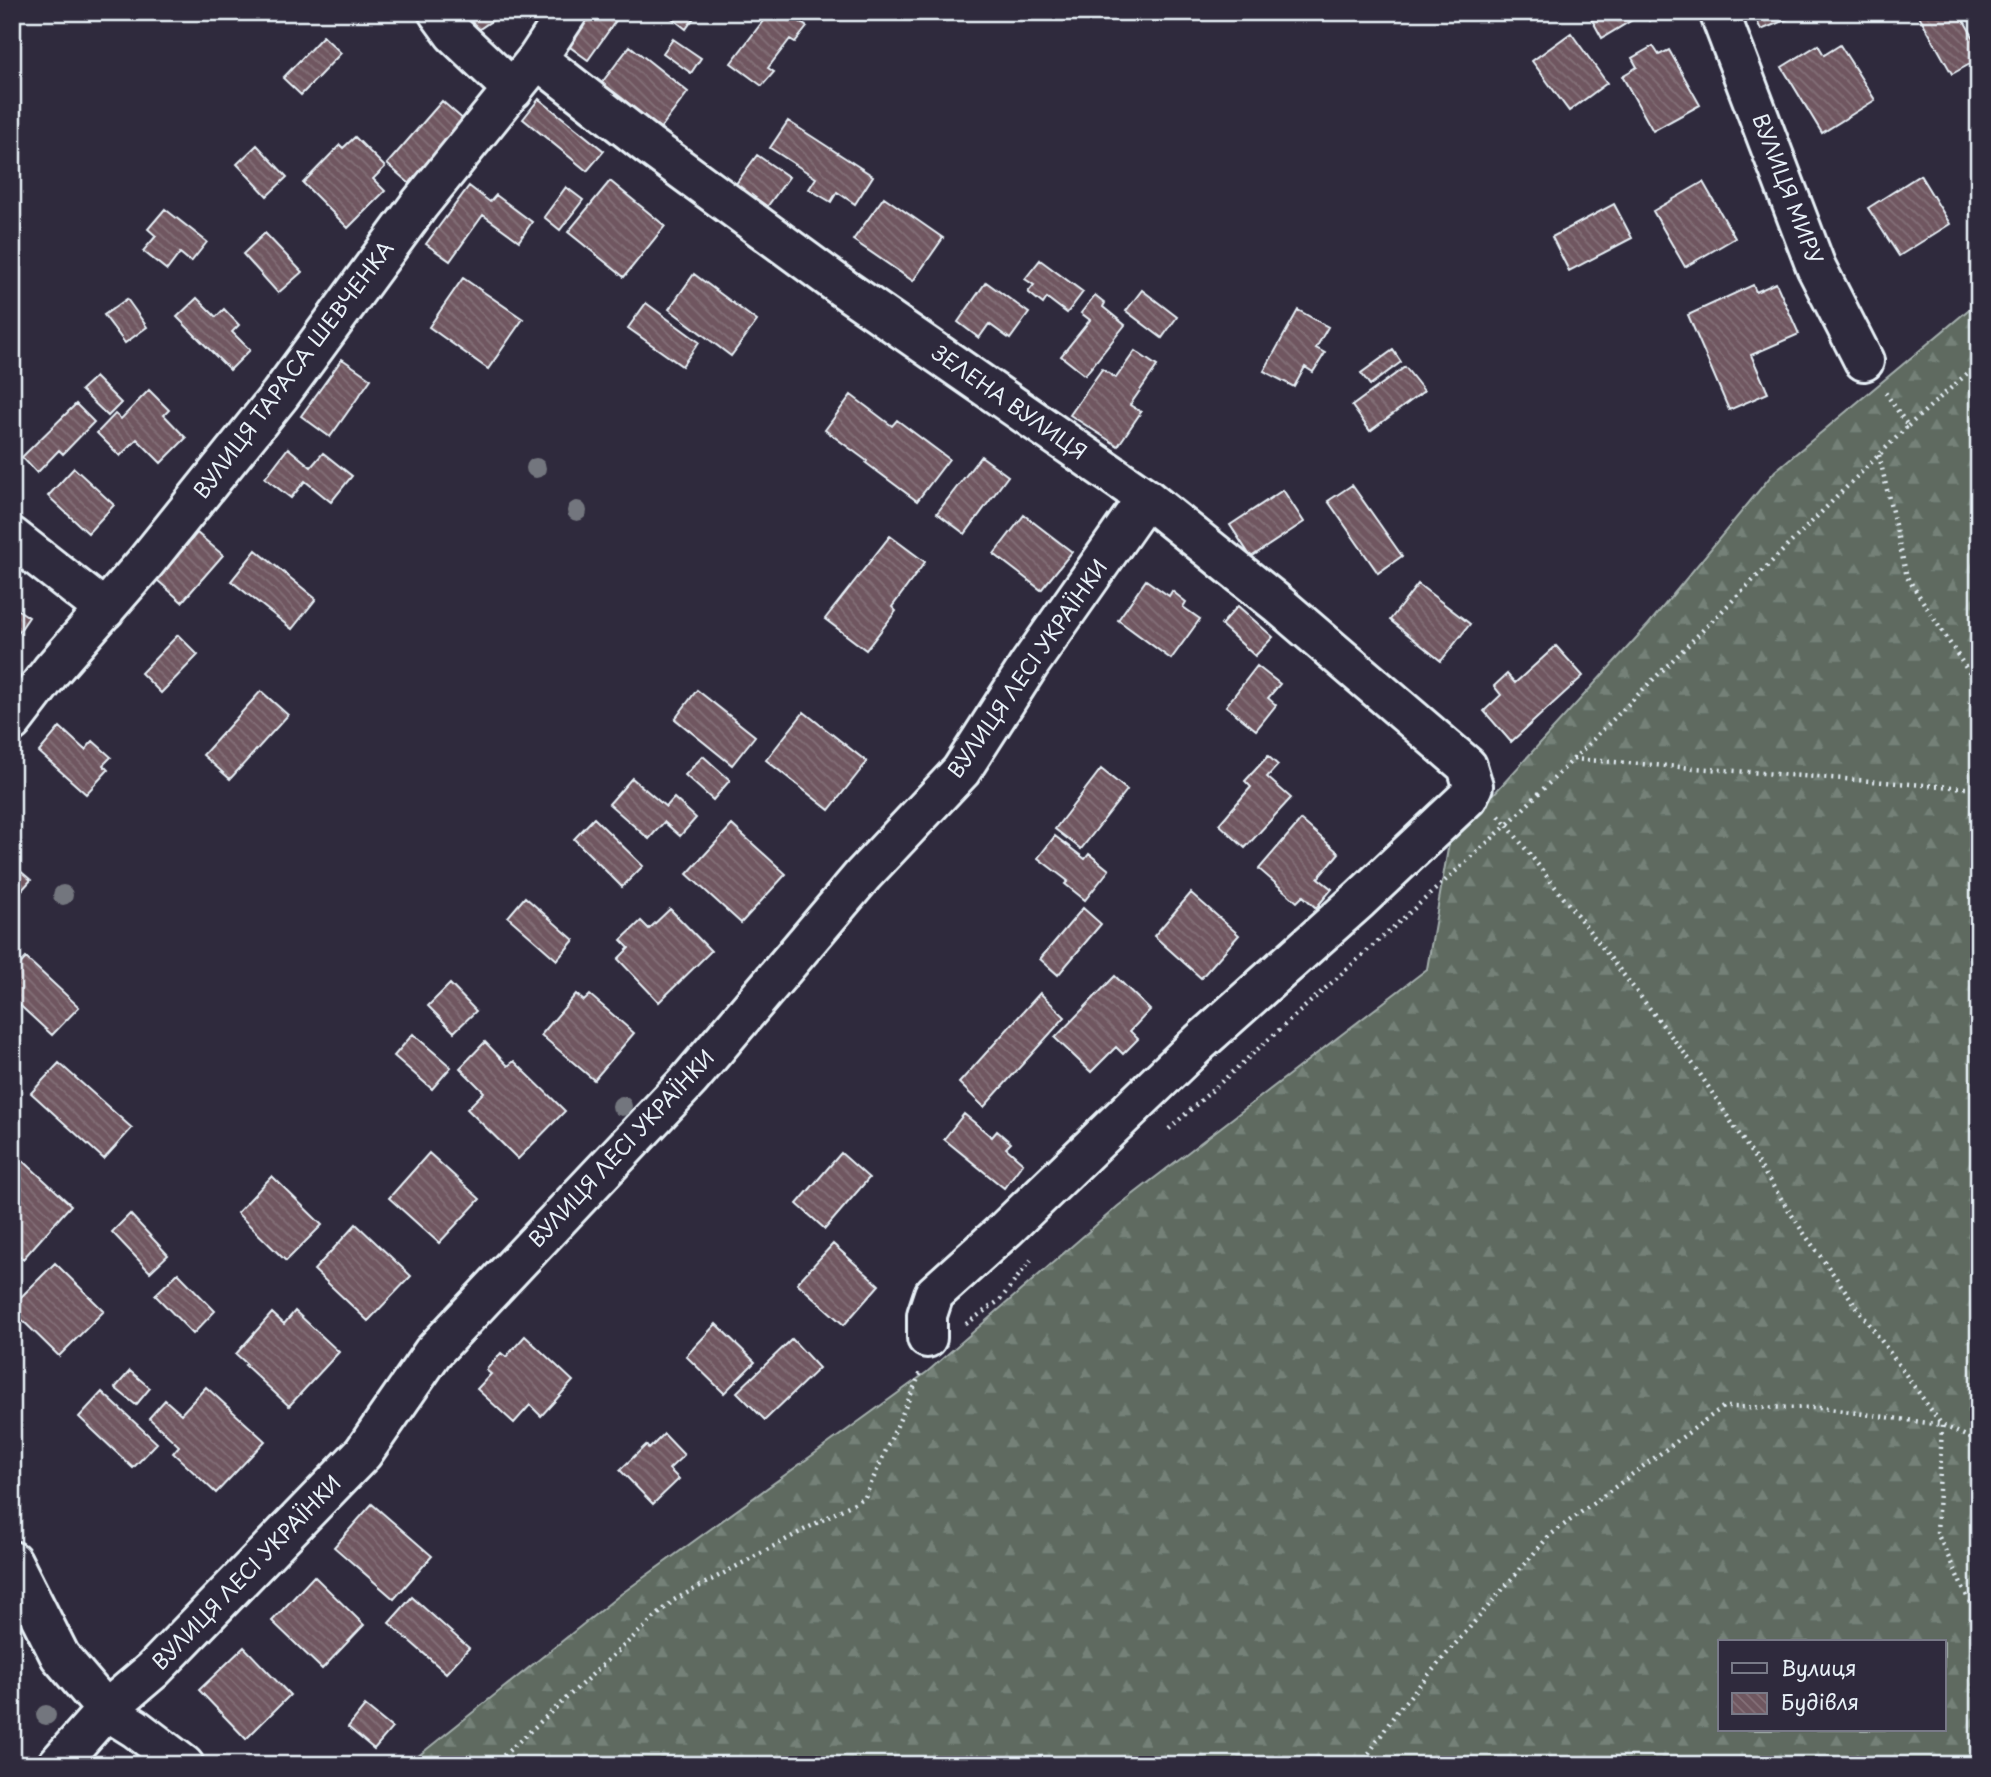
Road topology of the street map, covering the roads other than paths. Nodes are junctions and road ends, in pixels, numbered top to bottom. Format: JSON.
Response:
{"nodes":[{"id":1,"x":438,"y":12,"type":"edge"},
{"id":2,"x":568,"y":12,"type":"edge"},
{"id":3,"x":1719,"y":12,"type":"edge"},
{"id":4,"x":537,"y":59,"type":"junction"},
{"id":5,"x":513,"y":90,"type":"junction"},
{"id":6,"x":1864,"y":361,"type":"road end"},
{"id":7,"x":1146,"y":498,"type":"junction"},
{"id":8,"x":12,"y":537,"type":"edge"},
{"id":9,"x":105,"y":610,"type":"junction"},
{"id":10,"x":12,"y":722,"type":"edge"},
{"id":11,"x":937,"y":1343,"type":"road end"},
{"id":12,"x":12,"y":1561,"type":"edge"},
{"id":13,"x":106,"y":1710,"type":"junction"},
{"id":14,"x":57,"y":1765,"type":"edge"},
{"id":15,"x":184,"y":1765,"type":"edge"}],
"edges":[{"from":1,"to":5,"type":"street"},
{"from":2,"to":4,"type":"street","name":"ВУЛИЦЯ ТАРАСА ШЕВЧЕНКА"},
{"from":3,"to":6,"type":"street","name":"ВУЛИЦЯ МИРУ"},
{"from":4,"to":5,"type":"street","name":"ВУЛИЦЯ ТАРАСА ШЕВЧЕНКА"},
{"from":4,"to":7,"type":"street","name":"ЗЕЛЕНА ВУЛИЦЯ"},
{"from":5,"to":9,"type":"street","name":"ВУЛИЦЯ ТАРАСА ШЕВЧЕНКА"},
{"from":7,"to":11,"type":"street","name":"ЗЕЛЕНА ВУЛИЦЯ"},
{"from":7,"to":13,"type":"street","name":"ВУЛИЦЯ ЛЕСІ УКРАЇНКИ"},
{"from":8,"to":9,"type":"street"},
{"from":9,"to":10,"type":"street","name":"ВУЛИЦЯ ТАРАСА ШЕВЧЕНКА"},
{"from":12,"to":13,"type":"street"},
{"from":13,"to":14,"type":"street","name":"ВУЛИЦЯ ЛЕСІ УКРАЇНКИ"},
{"from":13,"to":15,"type":"street"}]}
